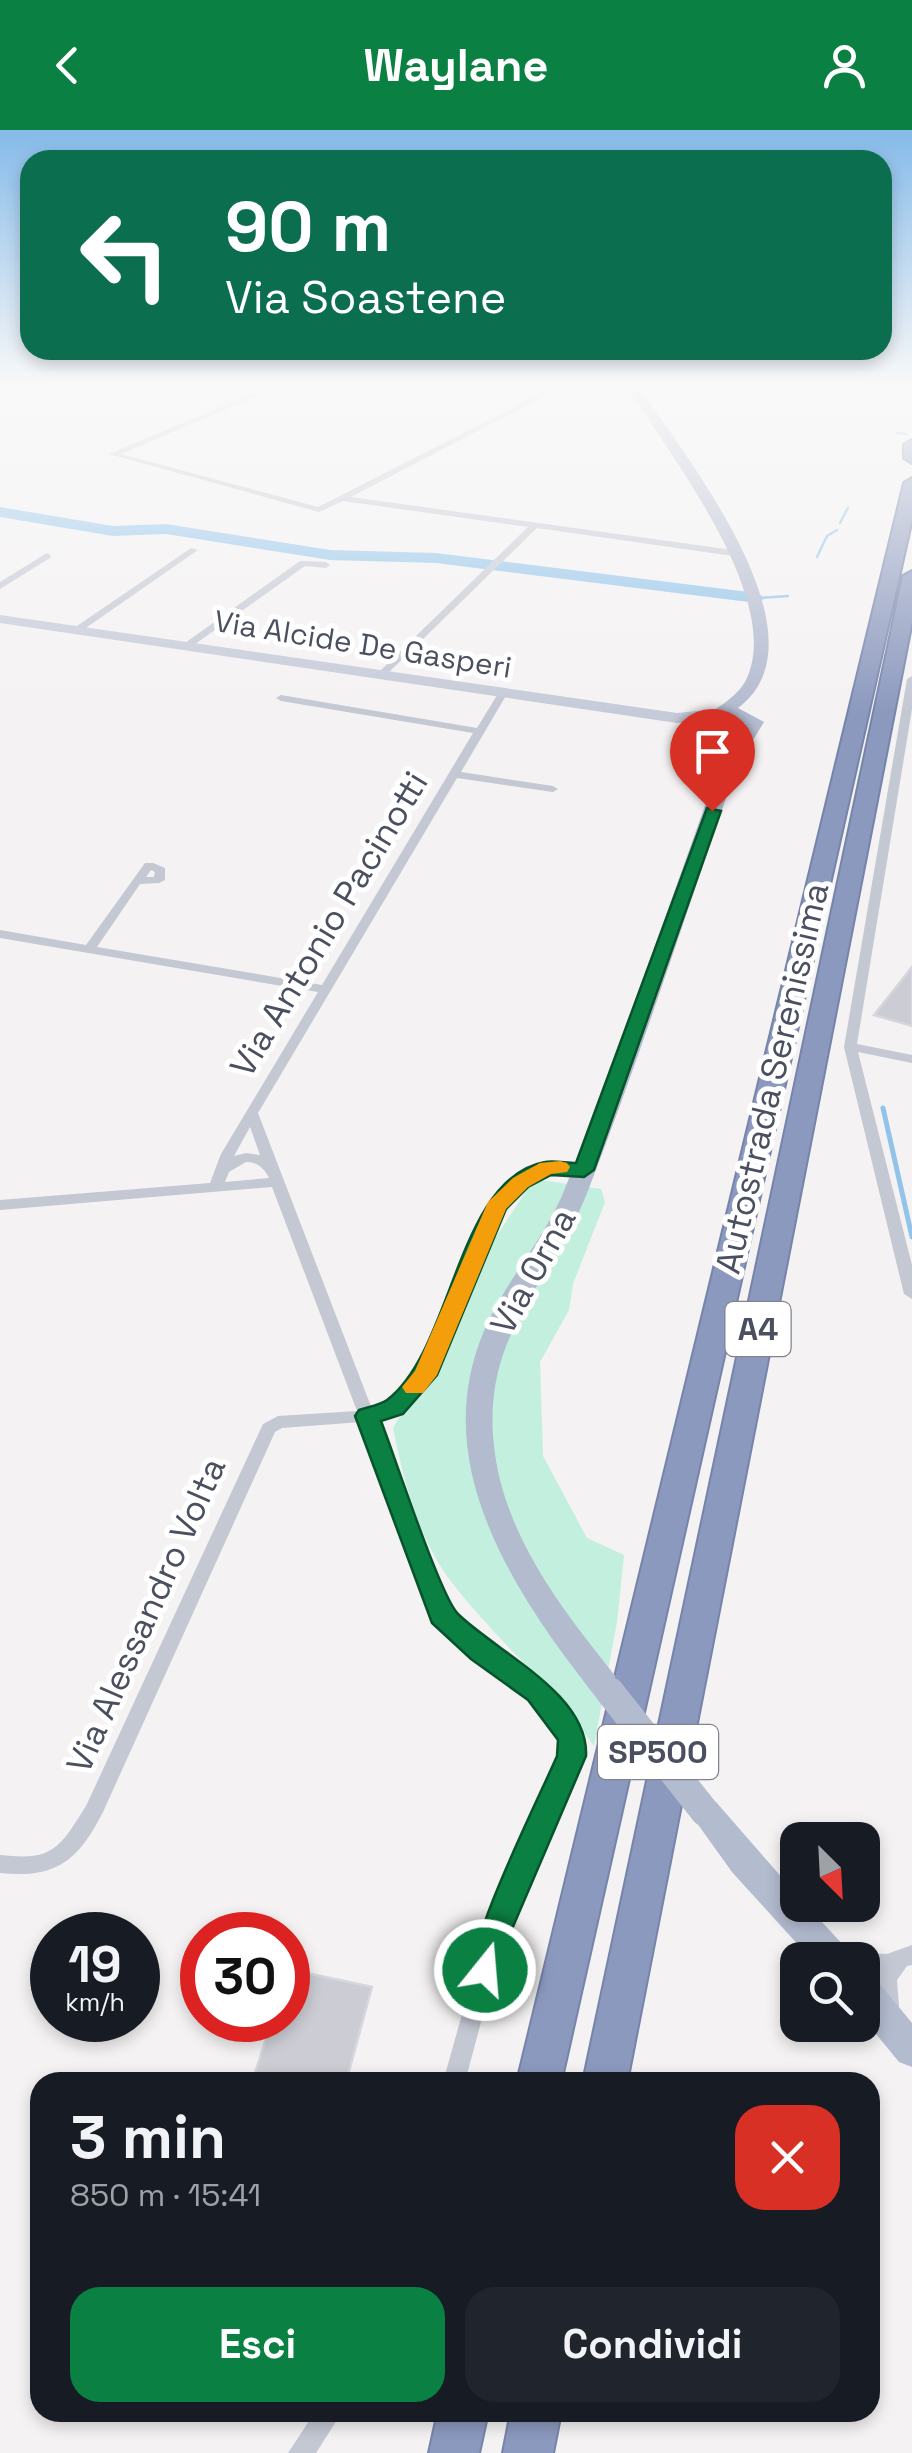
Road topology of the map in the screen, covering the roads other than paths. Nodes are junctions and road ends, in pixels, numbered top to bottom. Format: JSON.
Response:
{"nodes":[{"id":1,"x":269,"y":496,"type":"edge"},
{"id":2,"x":344,"y":496,"type":"edge"},
{"id":3,"x":703,"y":496,"type":"edge"},
{"id":4,"x":909,"y":496,"type":"edge"},
{"id":5,"x":341,"y":498,"type":"junction"},
{"id":6,"x":533,"y":527,"type":"junction"},
{"id":7,"x":194,"y":550,"type":"dead end"},
{"id":8,"x":740,"y":554,"type":"junction"},
{"id":9,"x":46,"y":556,"type":"dead end"},
{"id":10,"x":326,"y":565,"type":"dead end"},
{"id":11,"x":912,"y":576,"type":"edge"},
{"id":12,"x":0,"y":586,"type":"edge"},
{"id":13,"x":0,"y":619,"type":"edge"},
{"id":14,"x":78,"y":630,"type":"junction"},
{"id":15,"x":188,"y":646,"type":"junction"},
{"id":16,"x":381,"y":675,"type":"junction"},
{"id":17,"x":912,"y":679,"type":"edge"},
{"id":18,"x":502,"y":694,"type":"junction"},
{"id":19,"x":281,"y":698,"type":"dead end"},
{"id":20,"x":745,"y":699,"type":"junction"},
{"id":21,"x":718,"y":722,"type":"junction"},
{"id":22,"x":750,"y":725,"type":"junction"},
{"id":23,"x":478,"y":730,"type":"junction"},
{"id":24,"x":728,"y":766,"type":"junction"},
{"id":25,"x":454,"y":774,"type":"junction"},
{"id":26,"x":553,"y":789,"type":"dead end"},
{"id":27,"x":137,"y":882,"type":"dead end"},
{"id":28,"x":0,"y":934,"type":"edge"},
{"id":29,"x":88,"y":949,"type":"junction"},
{"id":30,"x":324,"y":989,"type":"junction"},
{"id":31,"x":850,"y":1047,"type":"junction"},
{"id":32,"x":912,"y":1059,"type":"edge"},
{"id":33,"x":251,"y":1113,"type":"junction"},
{"id":34,"x":222,"y":1169,"type":"junction"},
{"id":35,"x":584,"y":1170,"type":"junction"},
{"id":36,"x":271,"y":1174,"type":"junction"},
{"id":37,"x":216,"y":1186,"type":"junction"},
{"id":38,"x":0,"y":1204,"type":"edge"},
{"id":39,"x":912,"y":1294,"type":"edge"},
{"id":40,"x":367,"y":1416,"type":"junction"},
{"id":41,"x":0,"y":1864,"type":"edge"},
{"id":42,"x":822,"y":1942,"type":"edge"},
{"id":43,"x":906,"y":1958,"type":"edge"},
{"id":44,"x":880,"y":1961,"type":"edge"},
{"id":45,"x":880,"y":2011,"type":"edge"},
{"id":46,"x":904,"y":2040,"type":"edge"},
{"id":47,"x":457,"y":2072,"type":"edge"},
{"id":48,"x":541,"y":2072,"type":"edge"},
{"id":49,"x":607,"y":2072,"type":"edge"},
{"id":50,"x":323,"y":2422,"type":"edge"},
{"id":51,"x":461,"y":2422,"type":"edge"},
{"id":52,"x":534,"y":2422,"type":"edge"},
{"id":53,"x":302,"y":2453,"type":"edge"},
{"id":54,"x":454,"y":2453,"type":"edge"},
{"id":55,"x":528,"y":2453,"type":"edge"}],
"edges":[{"from":1,"to":5,"type":"street"},
{"from":2,"to":5,"type":"street"},
{"from":3,"to":8,"type":"main road"},
{"from":4,"to":48,"type":"highway","name":"Autostrada Serenissima","number":"A4"},
{"from":5,"to":6,"type":"street"},
{"from":6,"to":8,"type":"street"},
{"from":6,"to":16,"type":"street"},
{"from":7,"to":14,"type":"street"},
{"from":8,"to":20,"type":"main road"},
{"from":9,"to":12,"type":"street"},
{"from":10,"to":15,"type":"street"},
{"from":11,"to":49,"type":"highway","name":"Autostrada Serenissima","number":"A4"},
{"from":13,"to":14,"type":"main road","name":"Via Alcide De Gasperi"},
{"from":14,"to":15,"type":"main road","name":"Via Alcide De Gasperi"},
{"from":15,"to":16,"type":"main road","name":"Via Alcide De Gasperi"},
{"from":16,"to":18,"type":"main road","name":"Via Alcide De Gasperi"},
{"from":17,"to":31,"type":"street"},
{"from":18,"to":21,"type":"main road","name":"Via Alcide De Gasperi"},
{"from":18,"to":23,"type":"street","name":"Via Antonio Pacinotti"},
{"from":19,"to":23,"type":"street"},
{"from":20,"to":21,"type":"main road"},
{"from":20,"to":22,"type":"main road"},
{"from":21,"to":22,"type":"main road"},
{"from":21,"to":24,"type":"main road"},
{"from":22,"to":24,"type":"main road","number":"SP500"},
{"from":23,"to":25,"type":"street","name":"Via Antonio Pacinotti"},
{"from":24,"to":35,"type":"main road","name":"Via Orna","number":"SP500"},
{"from":25,"to":26,"type":"street"},
{"from":25,"to":30,"type":"street","name":"Via Antonio Pacinotti"},
{"from":27,"to":29,"type":"street"},
{"from":28,"to":29,"type":"street"},
{"from":29,"to":30,"type":"street"},
{"from":30,"to":33,"type":"street","name":"Via Antonio Pacinotti"},
{"from":31,"to":32,"type":"street"},
{"from":31,"to":39,"type":"street"},
{"from":33,"to":34,"type":"street"},
{"from":33,"to":36,"type":"street","name":"Via Antonio Pacinotti"},
{"from":34,"to":36,"type":"street"},
{"from":34,"to":37,"type":"street"},
{"from":35,"to":40,"type":"street"},
{"from":35,"to":42,"type":"main road","name":"Via Orna","number":"SP500","bridge":true},
{"from":36,"to":37,"type":"street"},
{"from":36,"to":40,"type":"street","name":"Via Antonio Pacinotti"},
{"from":37,"to":38,"type":"street"},
{"from":40,"to":41,"type":"street","name":"Via Alessandro Volta"},
{"from":40,"to":47,"type":"street","name":"Via Antonio Pacinotti"},
{"from":43,"to":44,"type":"street"},
{"from":43,"to":46,"type":"street"},
{"from":45,"to":46,"type":"main road"},
{"from":50,"to":53,"type":"street"},
{"from":51,"to":54,"type":"highway"},
{"from":52,"to":55,"type":"highway"}]}
